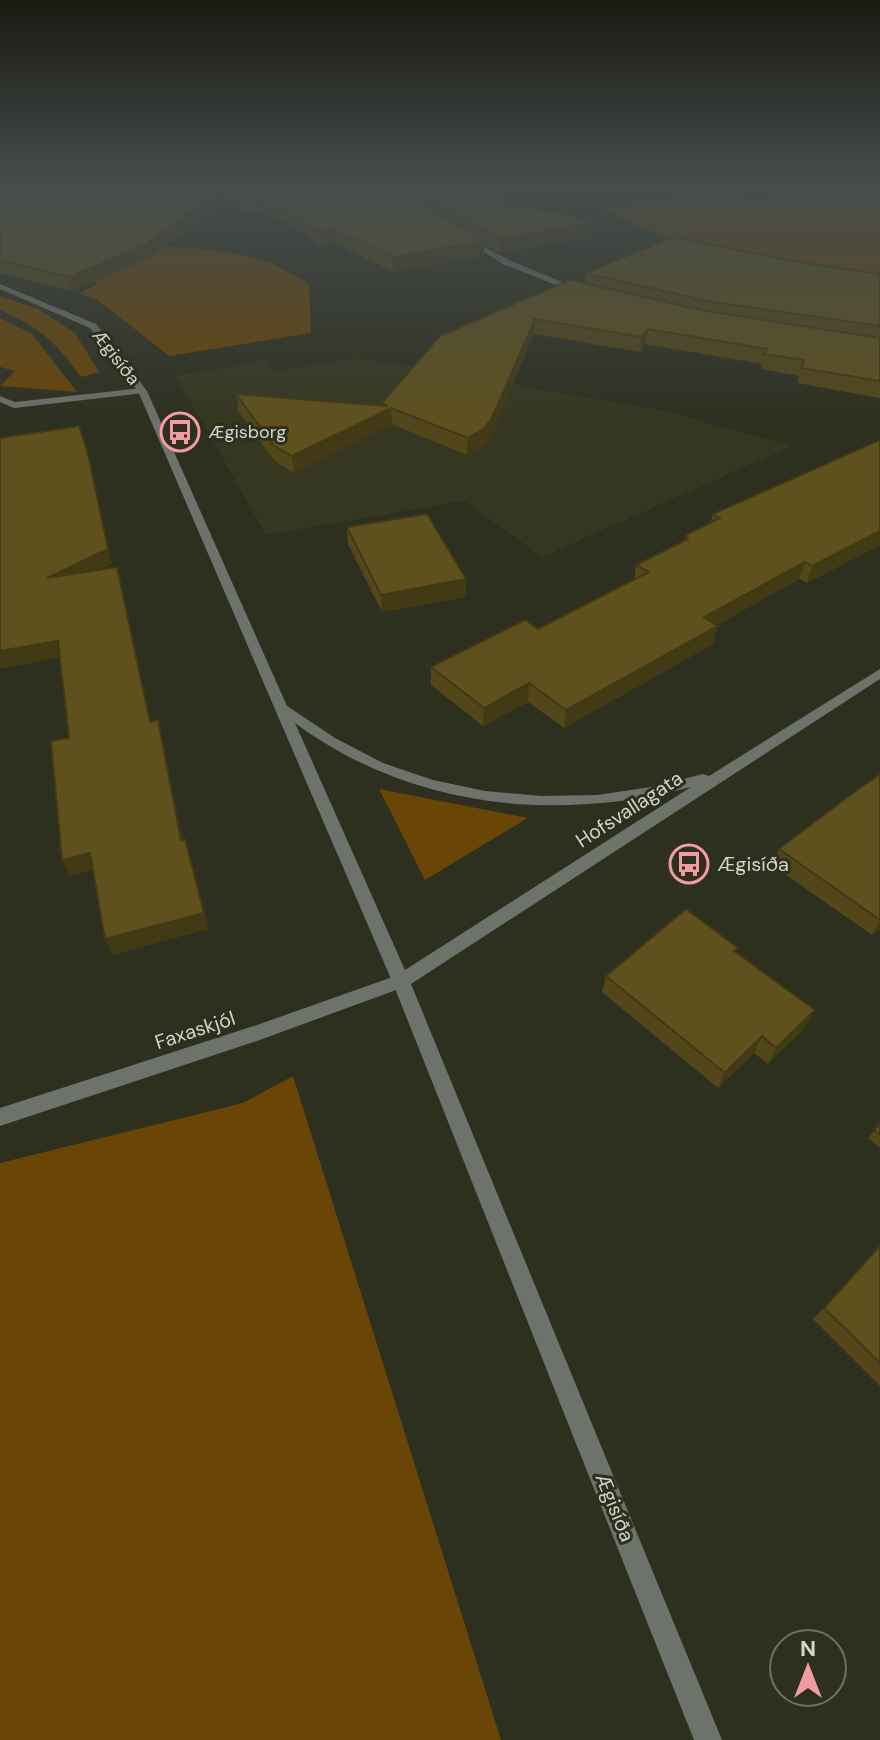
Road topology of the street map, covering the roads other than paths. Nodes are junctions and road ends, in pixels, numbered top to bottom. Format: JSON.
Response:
{"nodes":[{"id":1,"x":516,"y":265,"type":"edge"},
{"id":2,"x":0,"y":286,"type":"edge"},
{"id":3,"x":587,"y":293,"type":"edge"},
{"id":4,"x":142,"y":391,"type":"junction"},
{"id":5,"x":0,"y":399,"type":"edge"},
{"id":6,"x":880,"y":673,"type":"edge"},
{"id":7,"x":282,"y":707,"type":"junction"},
{"id":8,"x":728,"y":771,"type":"junction"},
{"id":9,"x":401,"y":981,"type":"junction"},
{"id":10,"x":0,"y":1117,"type":"edge"},
{"id":11,"x":708,"y":1740,"type":"edge"}],
"edges":[{"from":1,"to":3,"type":"street"},
{"from":2,"to":4,"type":"street","name":"Ægisíða"},
{"from":4,"to":5,"type":"street","name":"Ægisíða"},
{"from":4,"to":7,"type":"street","name":"Ægisíða"},
{"from":6,"to":8,"type":"street","name":"Hofsvallagata"},
{"from":7,"to":8,"type":"street"},
{"from":7,"to":9,"type":"street","name":"Ægisíða"},
{"from":8,"to":9,"type":"street","name":"Hofsvallagata"},
{"from":9,"to":10,"type":"street","name":"Faxaskjól"},
{"from":9,"to":11,"type":"street","name":"Ægisíða"}]}
